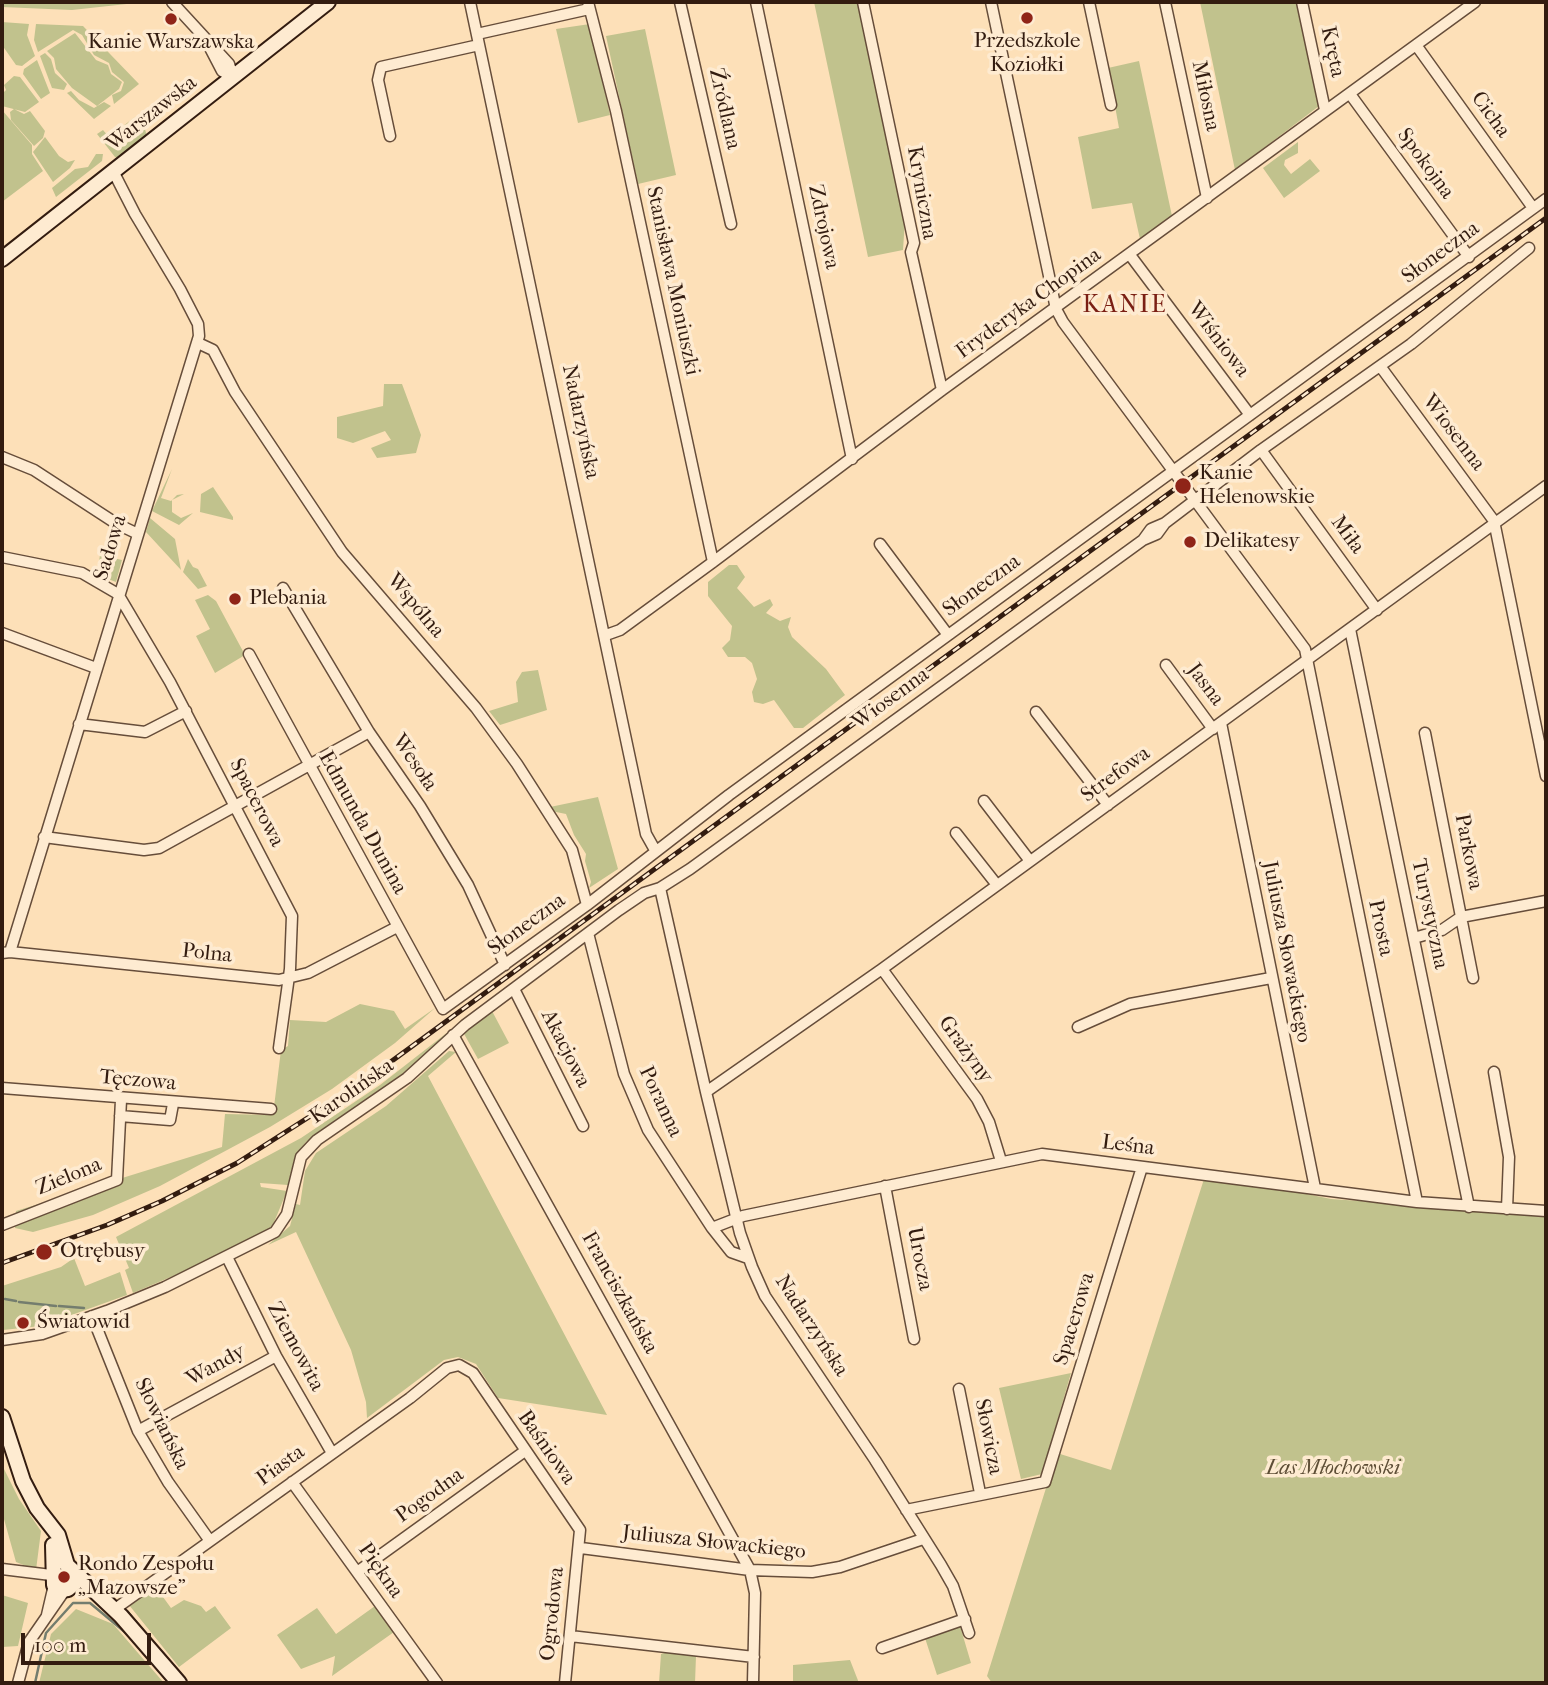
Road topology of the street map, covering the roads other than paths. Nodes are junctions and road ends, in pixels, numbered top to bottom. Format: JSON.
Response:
{"nodes":[{"id":1,"x":172,"y":2,"type":"edge"},
{"id":2,"x":328,"y":2,"type":"edge"},
{"id":3,"x":470,"y":2,"type":"edge"},
{"id":4,"x":680,"y":2,"type":"edge"},
{"id":5,"x":756,"y":2,"type":"edge"},
{"id":6,"x":863,"y":2,"type":"edge"},
{"id":7,"x":991,"y":2,"type":"edge"},
{"id":8,"x":1089,"y":2,"type":"edge"},
{"id":9,"x":1166,"y":2,"type":"edge"},
{"id":10,"x":1302,"y":2,"type":"edge"},
{"id":11,"x":1457,"y":2,"type":"edge"},
{"id":12,"x":1475,"y":2,"type":"edge"},
{"id":13,"x":588,"y":5,"type":"edge"},
{"id":14,"x":1459,"y":13,"type":"junction"},
{"id":15,"x":478,"y":39,"type":"junction"},
{"id":16,"x":1416,"y":45,"type":"junction"},
{"id":17,"x":233,"y":77,"type":"junction"},
{"id":18,"x":1350,"y":94,"type":"junction"},
{"id":19,"x":1111,"y":104,"type":"dead end"},
{"id":20,"x":1325,"y":110,"type":"junction"},
{"id":21,"x":390,"y":136,"type":"dead end"},
{"id":22,"x":113,"y":171,"type":"junction"},
{"id":23,"x":1208,"y":198,"type":"junction"},
{"id":24,"x":1546,"y":199,"type":"edge"},
{"id":25,"x":1534,"y":208,"type":"junction"},
{"id":26,"x":731,"y":224,"type":"dead end"},
{"id":27,"x":1529,"y":248,"type":"dead end"},
{"id":28,"x":1130,"y":255,"type":"junction"},
{"id":29,"x":1469,"y":257,"type":"junction"},
{"id":30,"x":2,"y":258,"type":"edge"},
{"id":31,"x":1056,"y":309,"type":"junction"},
{"id":32,"x":198,"y":343,"type":"junction"},
{"id":33,"x":1380,"y":366,"type":"junction"},
{"id":34,"x":942,"y":390,"type":"junction"},
{"id":35,"x":1250,"y":415,"type":"junction"},
{"id":36,"x":1261,"y":450,"type":"junction"},
{"id":37,"x":2,"y":457,"type":"edge"},
{"id":38,"x":852,"y":459,"type":"junction"},
{"id":39,"x":1173,"y":471,"type":"junction"},
{"id":40,"x":1546,"y":486,"type":"edge"},
{"id":41,"x":1195,"y":502,"type":"junction"},
{"id":42,"x":1495,"y":524,"type":"junction"},
{"id":43,"x":136,"y":533,"type":"junction"},
{"id":44,"x":880,"y":544,"type":"dead end"},
{"id":45,"x":2,"y":557,"type":"edge"},
{"id":46,"x":713,"y":562,"type":"junction"},
{"id":47,"x":283,"y":588,"type":"dead end"},
{"id":48,"x":118,"y":594,"type":"junction"},
{"id":49,"x":1377,"y":610,"type":"junction"},
{"id":50,"x":1350,"y":629,"type":"junction"},
{"id":51,"x":2,"y":633,"type":"edge"},
{"id":52,"x":606,"y":635,"type":"junction"},
{"id":53,"x":948,"y":635,"type":"junction"},
{"id":54,"x":249,"y":654,"type":"dead end"},
{"id":55,"x":1306,"y":662,"type":"junction"},
{"id":56,"x":1166,"y":665,"type":"dead end"},
{"id":57,"x":96,"y":668,"type":"junction"},
{"id":58,"x":186,"y":711,"type":"junction"},
{"id":59,"x":1037,"y":712,"type":"dead end"},
{"id":60,"x":79,"y":724,"type":"junction"},
{"id":61,"x":1217,"y":726,"type":"junction"},
{"id":62,"x":369,"y":732,"type":"junction"},
{"id":63,"x":1425,"y":733,"type":"dead end"},
{"id":64,"x":307,"y":763,"type":"junction"},
{"id":65,"x":1546,"y":776,"type":"edge"},
{"id":66,"x":984,"y":801,"type":"dead end"},
{"id":67,"x":235,"y":804,"type":"junction"},
{"id":68,"x":1108,"y":805,"type":"junction"},
{"id":69,"x":956,"y":833,"type":"dead end"},
{"id":70,"x":44,"y":837,"type":"junction"},
{"id":71,"x":655,"y":850,"type":"junction"},
{"id":72,"x":1030,"y":861,"type":"junction"},
{"id":73,"x":997,"y":885,"type":"junction"},
{"id":74,"x":660,"y":888,"type":"junction"},
{"id":75,"x":1546,"y":901,"type":"edge"},
{"id":76,"x":587,"y":905,"type":"junction"},
{"id":77,"x":1461,"y":917,"type":"junction"},
{"id":78,"x":397,"y":927,"type":"junction"},
{"id":79,"x":588,"y":933,"type":"junction"},
{"id":80,"x":1414,"y":938,"type":"junction"},
{"id":81,"x":6,"y":953,"type":"edge"},
{"id":82,"x":505,"y":965,"type":"junction"},
{"id":83,"x":882,"y":969,"type":"junction"},
{"id":84,"x":1271,"y":978,"type":"junction"},
{"id":85,"x":1473,"y":978,"type":"dead end"},
{"id":86,"x":288,"y":979,"type":"junction"},
{"id":87,"x":514,"y":989,"type":"junction"},
{"id":88,"x":443,"y":1009,"type":"joint"},
{"id":89,"x":1078,"y":1027,"type":"dead end"},
{"id":90,"x":453,"y":1035,"type":"junction"},
{"id":91,"x":279,"y":1048,"type":"dead end"},
{"id":92,"x":1494,"y":1072,"type":"dead end"},
{"id":93,"x":2,"y":1088,"type":"edge"},
{"id":94,"x":706,"y":1093,"type":"junction"},
{"id":95,"x":121,"y":1100,"type":"junction"},
{"id":96,"x":173,"y":1104,"type":"junction"},
{"id":97,"x":271,"y":1109,"type":"dead end"},
{"id":98,"x":120,"y":1116,"type":"junction"},
{"id":99,"x":583,"y":1126,"type":"dead end"},
{"id":100,"x":1000,"y":1161,"type":"junction"},
{"id":101,"x":1142,"y":1167,"type":"junction"},
{"id":102,"x":885,"y":1186,"type":"junction"},
{"id":103,"x":1315,"y":1188,"type":"junction"},
{"id":104,"x":1417,"y":1202,"type":"junction"},
{"id":105,"x":1469,"y":1207,"type":"junction"},
{"id":106,"x":1507,"y":1209,"type":"junction"},
{"id":107,"x":1546,"y":1211,"type":"edge"},
{"id":108,"x":736,"y":1219,"type":"junction"},
{"id":109,"x":2,"y":1225,"type":"edge"},
{"id":110,"x":712,"y":1228,"type":"junction"},
{"id":111,"x":228,"y":1257,"type":"junction"},
{"id":112,"x":748,"y":1258,"type":"junction"},
{"id":113,"x":92,"y":1316,"type":"junction"},
{"id":114,"x":914,"y":1339,"type":"dead end"},
{"id":115,"x":2,"y":1340,"type":"edge"},
{"id":116,"x":276,"y":1356,"type":"junction"},
{"id":117,"x":472,"y":1372,"type":"joint"},
{"id":118,"x":959,"y":1389,"type":"dead end"},
{"id":119,"x":2,"y":1417,"type":"edge"},
{"id":120,"x":138,"y":1431,"type":"junction"},
{"id":121,"x":525,"y":1451,"type":"junction"},
{"id":122,"x":332,"y":1453,"type":"junction"},
{"id":123,"x":292,"y":1482,"type":"junction"},
{"id":124,"x":980,"y":1493,"type":"junction"},
{"id":125,"x":906,"y":1510,"type":"junction"},
{"id":126,"x":923,"y":1539,"type":"junction"},
{"id":127,"x":210,"y":1541,"type":"junction"},
{"id":128,"x":580,"y":1548,"type":"junction"},
{"id":129,"x":2,"y":1569,"type":"edge"},
{"id":130,"x":750,"y":1570,"type":"junction"},
{"id":131,"x":357,"y":1572,"type":"junction"},
{"id":132,"x":63,"y":1578,"type":"junction"},
{"id":133,"x":115,"y":1609,"type":"junction"},
{"id":134,"x":965,"y":1619,"type":"junction"},
{"id":135,"x":969,"y":1633,"type":"dead end"},
{"id":136,"x":570,"y":1636,"type":"junction"},
{"id":137,"x":882,"y":1648,"type":"dead end"},
{"id":138,"x":754,"y":1657,"type":"junction"},
{"id":139,"x":18,"y":1683,"type":"edge"},
{"id":140,"x":179,"y":1683,"type":"edge"},
{"id":141,"x":437,"y":1683,"type":"edge"},
{"id":142,"x":565,"y":1683,"type":"edge"},
{"id":143,"x":753,"y":1683,"type":"edge"}],
"edges":[{"from":1,"to":17,"type":"street"},
{"from":2,"to":17,"type":"main road","name":"Warszawska"},
{"from":3,"to":15,"type":"street","name":"Nadarzyńska"},
{"from":4,"to":26,"type":"street","name":"Źródlana"},
{"from":5,"to":38,"type":"street","name":"Zdrojowa"},
{"from":6,"to":34,"type":"street","name":"Kryniczna"},
{"from":7,"to":31,"type":"street"},
{"from":8,"to":19,"type":"street"},
{"from":9,"to":23,"type":"street","name":"Miłosna"},
{"from":10,"to":20,"type":"street","name":"Kręta"},
{"from":11,"to":14,"type":"street"},
{"from":12,"to":14,"type":"street","name":"Fryderyka Chopina"},
{"from":13,"to":15,"type":"street"},
{"from":13,"to":46,"type":"street","name":"Stanisława Moniuszki"},
{"from":14,"to":16,"type":"street","name":"Fryderyka Chopina"},
{"from":15,"to":21,"type":"street"},
{"from":15,"to":52,"type":"street","name":"Nadarzyńska"},
{"from":16,"to":18,"type":"street","name":"Fryderyka Chopina"},
{"from":16,"to":25,"type":"street","name":"Cicha"},
{"from":17,"to":22,"type":"main road","name":"Warszawska"},
{"from":18,"to":20,"type":"street","name":"Fryderyka Chopina"},
{"from":18,"to":29,"type":"street","name":"Spokojna"},
{"from":20,"to":23,"type":"street","name":"Fryderyka Chopina"},
{"from":22,"to":30,"type":"main road","name":"Warszawska"},
{"from":22,"to":32,"type":"street"},
{"from":23,"to":28,"type":"street","name":"Fryderyka Chopina"},
{"from":24,"to":25,"type":"street","name":"Słoneczna"},
{"from":25,"to":29,"type":"street","name":"Słoneczna"},
{"from":27,"to":33,"type":"street","name":"Wiosenna"},
{"from":28,"to":31,"type":"street","name":"Fryderyka Chopina"},
{"from":28,"to":35,"type":"street","name":"Wiśniowa"},
{"from":29,"to":35,"type":"street","name":"Słoneczna"},
{"from":31,"to":34,"type":"street","name":"Fryderyka Chopina"},
{"from":31,"to":39,"type":"street","name":"Prosta"},
{"from":32,"to":43,"type":"street","name":"Sadowa"},
{"from":32,"to":76,"type":"street","name":"Wspólna"},
{"from":33,"to":36,"type":"street","name":"Wiosenna"},
{"from":33,"to":42,"type":"street","name":"Wiosenna"},
{"from":34,"to":38,"type":"street","name":"Fryderyka Chopina"},
{"from":35,"to":39,"type":"street","name":"Słoneczna"},
{"from":36,"to":41,"type":"street","name":"Wiosenna"},
{"from":36,"to":49,"type":"street","name":"Miła"},
{"from":37,"to":43,"type":"street"},
{"from":38,"to":46,"type":"street","name":"Fryderyka Chopina"},
{"from":39,"to":41,"type":"street","name":"Prosta"},
{"from":39,"to":53,"type":"street","name":"Słoneczna"},
{"from":40,"to":42,"type":"street","name":"Strefowa"},
{"from":41,"to":55,"type":"street","name":"Prosta"},
{"from":41,"to":74,"type":"street","name":"Wiosenna"},
{"from":42,"to":49,"type":"street","name":"Strefowa"},
{"from":42,"to":65,"type":"street"},
{"from":43,"to":48,"type":"street","name":"Sadowa"},
{"from":44,"to":53,"type":"street"},
{"from":45,"to":48,"type":"street"},
{"from":46,"to":52,"type":"street","name":"Fryderyka Chopina"},
{"from":47,"to":62,"type":"street","name":"Wesoła"},
{"from":48,"to":57,"type":"street","name":"Sadowa"},
{"from":48,"to":58,"type":"street","name":"Spacerowa"},
{"from":49,"to":50,"type":"street","name":"Strefowa"},
{"from":50,"to":55,"type":"street","name":"Strefowa"},
{"from":50,"to":80,"type":"street","name":"Turystyczna"},
{"from":51,"to":57,"type":"street"},
{"from":52,"to":71,"type":"street","name":"Nadarzyńska"},
{"from":53,"to":71,"type":"street","name":"Słoneczna"},
{"from":54,"to":64,"type":"street","name":"Edmunda Dunina"},
{"from":55,"to":61,"type":"street","name":"Strefowa"},
{"from":55,"to":104,"type":"street","name":"Prosta"},
{"from":56,"to":61,"type":"street","name":"Jasna"},
{"from":57,"to":60,"type":"street","name":"Sadowa"},
{"from":58,"to":60,"type":"street"},
{"from":58,"to":67,"type":"street","name":"Spacerowa"},
{"from":59,"to":68,"type":"street"},
{"from":60,"to":70,"type":"street","name":"Sadowa"},
{"from":61,"to":68,"type":"street","name":"Strefowa"},
{"from":61,"to":84,"type":"street","name":"Juliusza Słowackiego"},
{"from":62,"to":64,"type":"street"},
{"from":62,"to":82,"type":"street","name":"Wesoła"},
{"from":63,"to":77,"type":"street","name":"Parkowa"},
{"from":64,"to":67,"type":"street"},
{"from":64,"to":78,"type":"street","name":"Edmunda Dunina"},
{"from":66,"to":72,"type":"street"},
{"from":67,"to":70,"type":"street"},
{"from":67,"to":86,"type":"street","name":"Spacerowa"},
{"from":68,"to":72,"type":"street","name":"Strefowa"},
{"from":69,"to":73,"type":"street"},
{"from":70,"to":81,"type":"street","name":"Sadowa"},
{"from":71,"to":76,"type":"street","name":"Słoneczna"},
{"from":72,"to":73,"type":"street","name":"Strefowa"},
{"from":73,"to":83,"type":"street","name":"Strefowa"},
{"from":74,"to":79,"type":"street","name":"Karolińska"},
{"from":74,"to":94,"type":"street","name":"Nadarzyńska"},
{"from":75,"to":77,"type":"street"},
{"from":76,"to":82,"type":"street","name":"Słoneczna"},
{"from":77,"to":80,"type":"street"},
{"from":77,"to":85,"type":"street","name":"Parkowa"},
{"from":78,"to":86,"type":"street","name":"Polna"},
{"from":78,"to":88,"type":"street","name":"Edmunda Dunina"},
{"from":79,"to":87,"type":"street","name":"Karolińska"},
{"from":79,"to":110,"type":"street","name":"Poranna"},
{"from":80,"to":105,"type":"street","name":"Turystyczna"},
{"from":81,"to":86,"type":"street","name":"Polna"},
{"from":82,"to":88,"type":"street","name":"Słoneczna"},
{"from":83,"to":94,"type":"street","name":"Strefowa"},
{"from":83,"to":100,"type":"street","name":"Grażyny"},
{"from":84,"to":89,"type":"street"},
{"from":84,"to":103,"type":"street","name":"Juliusza Słowackiego"},
{"from":86,"to":91,"type":"street","name":"Spacerowa"},
{"from":87,"to":90,"type":"street","name":"Karolińska"},
{"from":87,"to":99,"type":"street","name":"Akacjowa"},
{"from":90,"to":111,"type":"street","name":"Karolińska"},
{"from":90,"to":130,"type":"street","name":"Franciszkańska"},
{"from":92,"to":106,"type":"street"},
{"from":93,"to":95,"type":"street","name":"Tęczowa"},
{"from":94,"to":108,"type":"street","name":"Nadarzyńska"},
{"from":95,"to":96,"type":"street","name":"Tęczowa"},
{"from":95,"to":98,"type":"street","name":"Zielona"},
{"from":96,"to":97,"type":"street","name":"Tęczowa"},
{"from":96,"to":98,"type":"street"},
{"from":98,"to":109,"type":"street","name":"Zielona"},
{"from":100,"to":101,"type":"street","name":"Leśna"},
{"from":100,"to":102,"type":"street","name":"Leśna"},
{"from":101,"to":103,"type":"street","name":"Leśna"},
{"from":101,"to":124,"type":"street","name":"Spacerowa"},
{"from":102,"to":108,"type":"street","name":"Leśna"},
{"from":102,"to":114,"type":"street","name":"Urocza"},
{"from":103,"to":104,"type":"street","name":"Leśna"},
{"from":104,"to":105,"type":"street","name":"Leśna"},
{"from":105,"to":106,"type":"street","name":"Leśna"},
{"from":106,"to":107,"type":"street","name":"Leśna"},
{"from":108,"to":110,"type":"street","name":"Leśna"},
{"from":108,"to":112,"type":"street","name":"Nadarzyńska"},
{"from":110,"to":112,"type":"street","name":"Poranna"},
{"from":111,"to":113,"type":"street","name":"Karolińska"},
{"from":111,"to":116,"type":"street","name":"Ziemowita"},
{"from":112,"to":125,"type":"street","name":"Nadarzyńska"},
{"from":113,"to":115,"type":"street","name":"Karolińska"},
{"from":113,"to":120,"type":"street","name":"Słowiańska"},
{"from":116,"to":120,"type":"street","name":"Wandy"},
{"from":116,"to":122,"type":"street","name":"Ziemowita"},
{"from":117,"to":121,"type":"street","name":"Baśniowa"},
{"from":117,"to":122,"type":"street","name":"Piasta"},
{"from":118,"to":124,"type":"street","name":"Słowicza"},
{"from":119,"to":132,"type":"main road"},
{"from":120,"to":127,"type":"street","name":"Słowiańska"},
{"from":121,"to":128,"type":"street","name":"Baśniowa"},
{"from":121,"to":131,"type":"street","name":"Pogodna"},
{"from":122,"to":123,"type":"street","name":"Piasta"},
{"from":123,"to":127,"type":"street","name":"Piasta"},
{"from":123,"to":131,"type":"street","name":"Piękna"},
{"from":124,"to":125,"type":"street"},
{"from":125,"to":126,"type":"street","name":"Nadarzyńska"},
{"from":126,"to":130,"type":"street","name":"Juliusza Słowackiego"},
{"from":126,"to":134,"type":"street","name":"Nadarzyńska"},
{"from":127,"to":133,"type":"street","name":"Piasta"},
{"from":128,"to":130,"type":"street","name":"Juliusza Słowackiego"},
{"from":128,"to":136,"type":"street","name":"Ogrodowa"},
{"from":129,"to":132,"type":"street"},
{"from":130,"to":138,"type":"street"},
{"from":131,"to":141,"type":"street","name":"Piękna"},
{"from":132,"to":133,"type":"main road"},
{"from":132,"to":139,"type":"street"},
{"from":133,"to":140,"type":"main road"},
{"from":134,"to":135,"type":"street","name":"Nadarzyńska"},
{"from":134,"to":137,"type":"street"},
{"from":136,"to":138,"type":"street"},
{"from":136,"to":142,"type":"street","name":"Ogrodowa"},
{"from":138,"to":143,"type":"street"}]}
